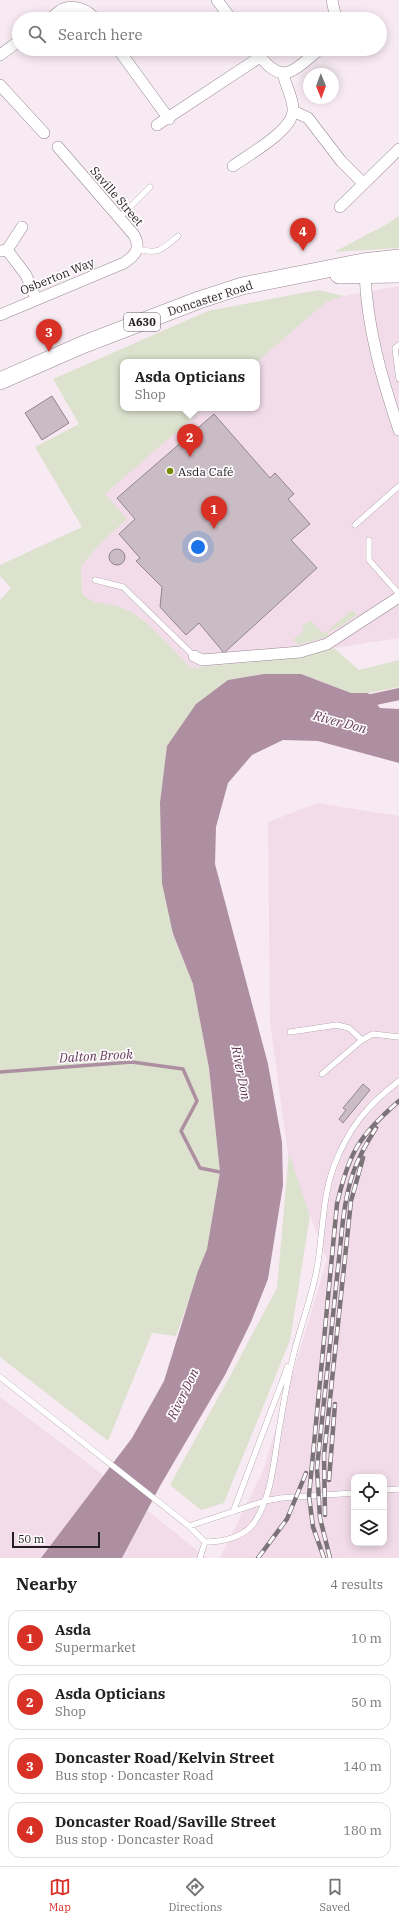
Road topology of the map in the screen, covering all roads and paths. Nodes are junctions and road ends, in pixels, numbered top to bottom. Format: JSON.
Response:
{"nodes":[{"id":1,"x":217,"y":0,"type":"edge"},
{"id":2,"x":332,"y":0,"type":"edge"},
{"id":3,"x":60,"y":12,"type":"edge"},
{"id":4,"x":88,"y":12,"type":"edge"},
{"id":5,"x":226,"y":12,"type":"edge"},
{"id":6,"x":335,"y":12,"type":"edge"},
{"id":7,"x":12,"y":46,"type":"edge"},
{"id":8,"x":0,"y":55,"type":"edge"},
{"id":9,"x":123,"y":56,"type":"edge"},
{"id":10,"x":253,"y":56,"type":"edge"},
{"id":11,"x":260,"y":56,"type":"edge"},
{"id":12,"x":312,"y":56,"type":"edge"},
{"id":13,"x":283,"y":73,"type":"junction"},
{"id":14,"x":0,"y":85,"type":"edge"},
{"id":15,"x":293,"y":111,"type":"junction"},
{"id":16,"x":169,"y":118,"type":"junction"},
{"id":17,"x":157,"y":125,"type":"dead end"},
{"id":18,"x":44,"y":134,"type":"dead end"},
{"id":19,"x":58,"y":147,"type":"dead end"},
{"id":20,"x":399,"y":149,"type":"edge"},
{"id":21,"x":233,"y":166,"type":"dead end"},
{"id":22,"x":362,"y":183,"type":"junction"},
{"id":23,"x":150,"y":187,"type":"dead end"},
{"id":24,"x":340,"y":206,"type":"dead end"},
{"id":25,"x":119,"y":218,"type":"junction"},
{"id":26,"x":22,"y":227,"type":"dead end"},
{"id":27,"x":178,"y":236,"type":"dead end"},
{"id":28,"x":138,"y":249,"type":"junction"},
{"id":29,"x":4,"y":251,"type":"edge"},
{"id":30,"x":399,"y":258,"type":"edge"},
{"id":31,"x":365,"y":274,"type":"junction"},
{"id":32,"x":399,"y":274,"type":"edge"},
{"id":33,"x":289,"y":277,"type":"junction"},
{"id":34,"x":36,"y":299,"type":"junction"},
{"id":35,"x":0,"y":314,"type":"edge"},
{"id":36,"x":399,"y":345,"type":"edge"},
{"id":37,"x":399,"y":379,"type":"edge"},
{"id":38,"x":0,"y":381,"type":"edge"},
{"id":39,"x":399,"y":430,"type":"edge"},
{"id":40,"x":399,"y":486,"type":"edge"},
{"id":41,"x":354,"y":525,"type":"dead end"},
{"id":42,"x":369,"y":540,"type":"dead end"},
{"id":43,"x":95,"y":580,"type":"dead end"},
{"id":44,"x":399,"y":594,"type":"edge"},
{"id":45,"x":399,"y":598,"type":"edge"},
{"id":46,"x":194,"y":656,"type":"joint"},
{"id":47,"x":290,"y":1032,"type":"dead end"},
{"id":48,"x":399,"y":1037,"type":"edge"},
{"id":49,"x":362,"y":1040,"type":"junction"},
{"id":50,"x":322,"y":1074,"type":"dead end"},
{"id":51,"x":399,"y":1081,"type":"edge"},
{"id":52,"x":294,"y":1352,"type":"junction"},
{"id":53,"x":0,"y":1377,"type":"edge"},
{"id":54,"x":399,"y":1489,"type":"edge"},
{"id":55,"x":387,"y":1490,"type":"edge"},
{"id":56,"x":351,"y":1493,"type":"edge"},
{"id":57,"x":265,"y":1501,"type":"junction"},
{"id":58,"x":233,"y":1512,"type":"junction"},
{"id":59,"x":189,"y":1526,"type":"junction"},
{"id":60,"x":205,"y":1542,"type":"junction"},
{"id":61,"x":200,"y":1558,"type":"edge"}],
"edges":[{"from":1,"to":5,"type":"street"},
{"from":2,"to":6,"type":"street"},
{"from":3,"to":4,"type":"street"},
{"from":7,"to":8,"type":"street"},
{"from":9,"to":16,"type":"street"},
{"from":10,"to":16,"type":"street"},
{"from":11,"to":13,"type":"street"},
{"from":12,"to":13,"type":"street"},
{"from":13,"to":15,"type":"street"},
{"from":14,"to":18,"type":"street"},
{"from":15,"to":21,"type":"street"},
{"from":15,"to":22,"type":"street"},
{"from":16,"to":17,"type":"street"},
{"from":19,"to":25,"type":"street","name":"Saville Street"},
{"from":20,"to":22,"type":"street"},
{"from":22,"to":24,"type":"street"},
{"from":23,"to":25,"type":"lane"},
{"from":25,"to":28,"type":"street","name":"Saville Street"},
{"from":26,"to":29,"type":"street"},
{"from":27,"to":28,"type":"lane"},
{"from":28,"to":34,"type":"street","name":"Osberton Way"},
{"from":29,"to":34,"type":"street"},
{"from":30,"to":33,"type":"main road","name":"Doncaster Road","number":"A630"},
{"from":31,"to":32,"type":"main road","name":"Doncaster Road","number":"A630"},
{"from":31,"to":33,"type":"main road","name":"Doncaster Road","number":"A630"},
{"from":31,"to":39,"type":"street"},
{"from":33,"to":38,"type":"main road","name":"Doncaster Road","number":"A630"},
{"from":34,"to":35,"type":"street","name":"Osberton Way"},
{"from":36,"to":37,"type":"lane"},
{"from":40,"to":41,"type":"lane"},
{"from":42,"to":44,"type":"lane"},
{"from":43,"to":46,"type":"lane"},
{"from":45,"to":46,"type":"street"},
{"from":47,"to":49,"type":"lane"},
{"from":48,"to":49,"type":"lane"},
{"from":49,"to":50,"type":"lane"},
{"from":51,"to":52,"type":"lane"},
{"from":52,"to":57,"type":"lane"},
{"from":52,"to":58,"type":"lane"},
{"from":53,"to":59,"type":"lane"},
{"from":54,"to":55,"type":"lane"},
{"from":56,"to":57,"type":"lane"},
{"from":57,"to":58,"type":"lane"},
{"from":57,"to":60,"type":"lane"},
{"from":58,"to":59,"type":"lane"},
{"from":59,"to":60,"type":"lane"},
{"from":60,"to":61,"type":"lane"}]}
